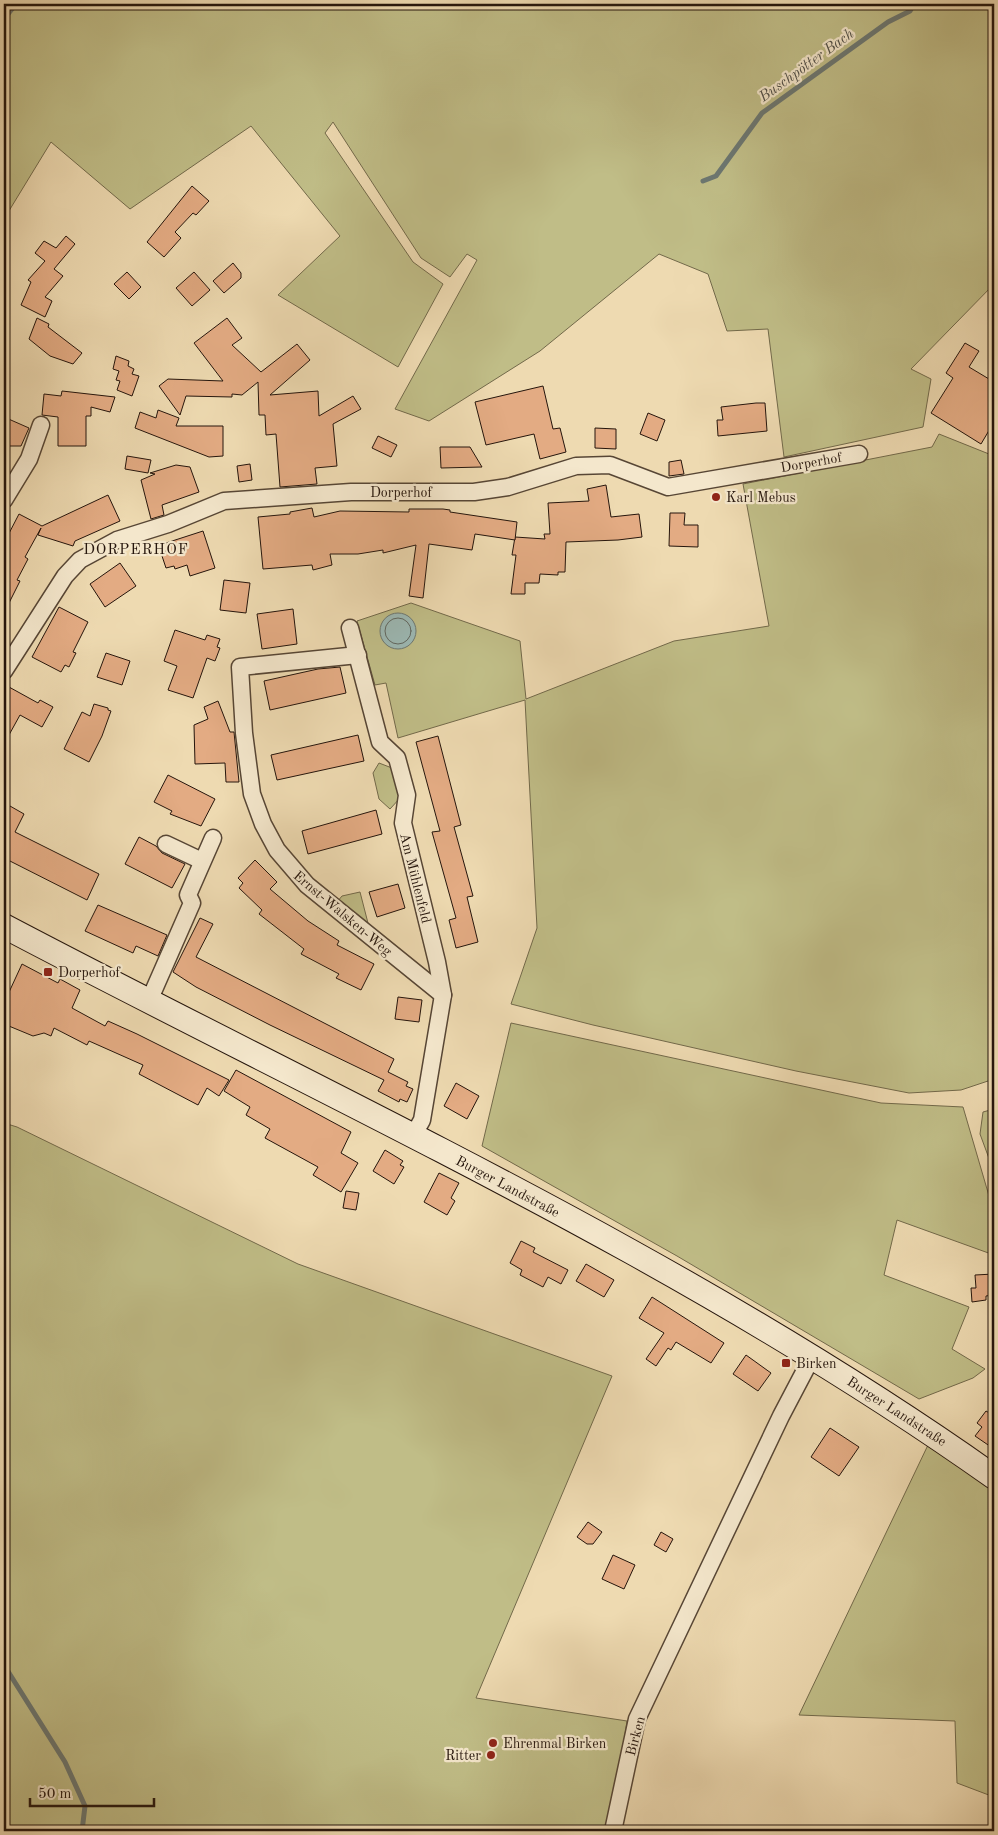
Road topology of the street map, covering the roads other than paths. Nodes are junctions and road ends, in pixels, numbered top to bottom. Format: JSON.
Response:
{"nodes":[{"id":1,"x":41,"y":425,"type":"dead end"},
{"id":2,"x":858,"y":454,"type":"dead end"},
{"id":3,"x":4,"y":500,"type":"edge"},
{"id":4,"x":350,"y":628,"type":"dead end"},
{"id":5,"x":358,"y":655,"type":"junction"},
{"id":6,"x":4,"y":671,"type":"edge"},
{"id":7,"x":214,"y":838,"type":"dead end"},
{"id":8,"x":166,"y":844,"type":"dead end"},
{"id":9,"x":202,"y":861,"type":"junction"},
{"id":10,"x":4,"y":926,"type":"edge"},
{"id":11,"x":443,"y":995,"type":"junction"},
{"id":12,"x":150,"y":1001,"type":"junction"},
{"id":13,"x":413,"y":1136,"type":"junction"},
{"id":14,"x":812,"y":1356,"type":"junction"},
{"id":15,"x":994,"y":1477,"type":"edge"},
{"id":16,"x":614,"y":1828,"type":"edge"}],
"edges":[{"from":1,"to":3,"type":"street"},
{"from":2,"to":6,"type":"street","name":"Dorperhof"},
{"from":4,"to":5,"type":"street","name":"Am Mühlenfeld"},
{"from":5,"to":11,"type":"street","name":"Am Mühlenfeld"},
{"from":5,"to":11,"type":"street","name":"Ernst-Walsken-Weg"},
{"from":7,"to":9,"type":"street"},
{"from":8,"to":9,"type":"street"},
{"from":9,"to":12,"type":"street"},
{"from":10,"to":12,"type":"main road","name":"Burger Landstraße"},
{"from":11,"to":13,"type":"street","name":"Am Mühlenfeld"},
{"from":12,"to":13,"type":"main road","name":"Burger Landstraße"},
{"from":13,"to":14,"type":"main road","name":"Burger Landstraße"},
{"from":14,"to":15,"type":"main road","name":"Burger Landstraße"},
{"from":14,"to":16,"type":"street","name":"Birken"}]}
